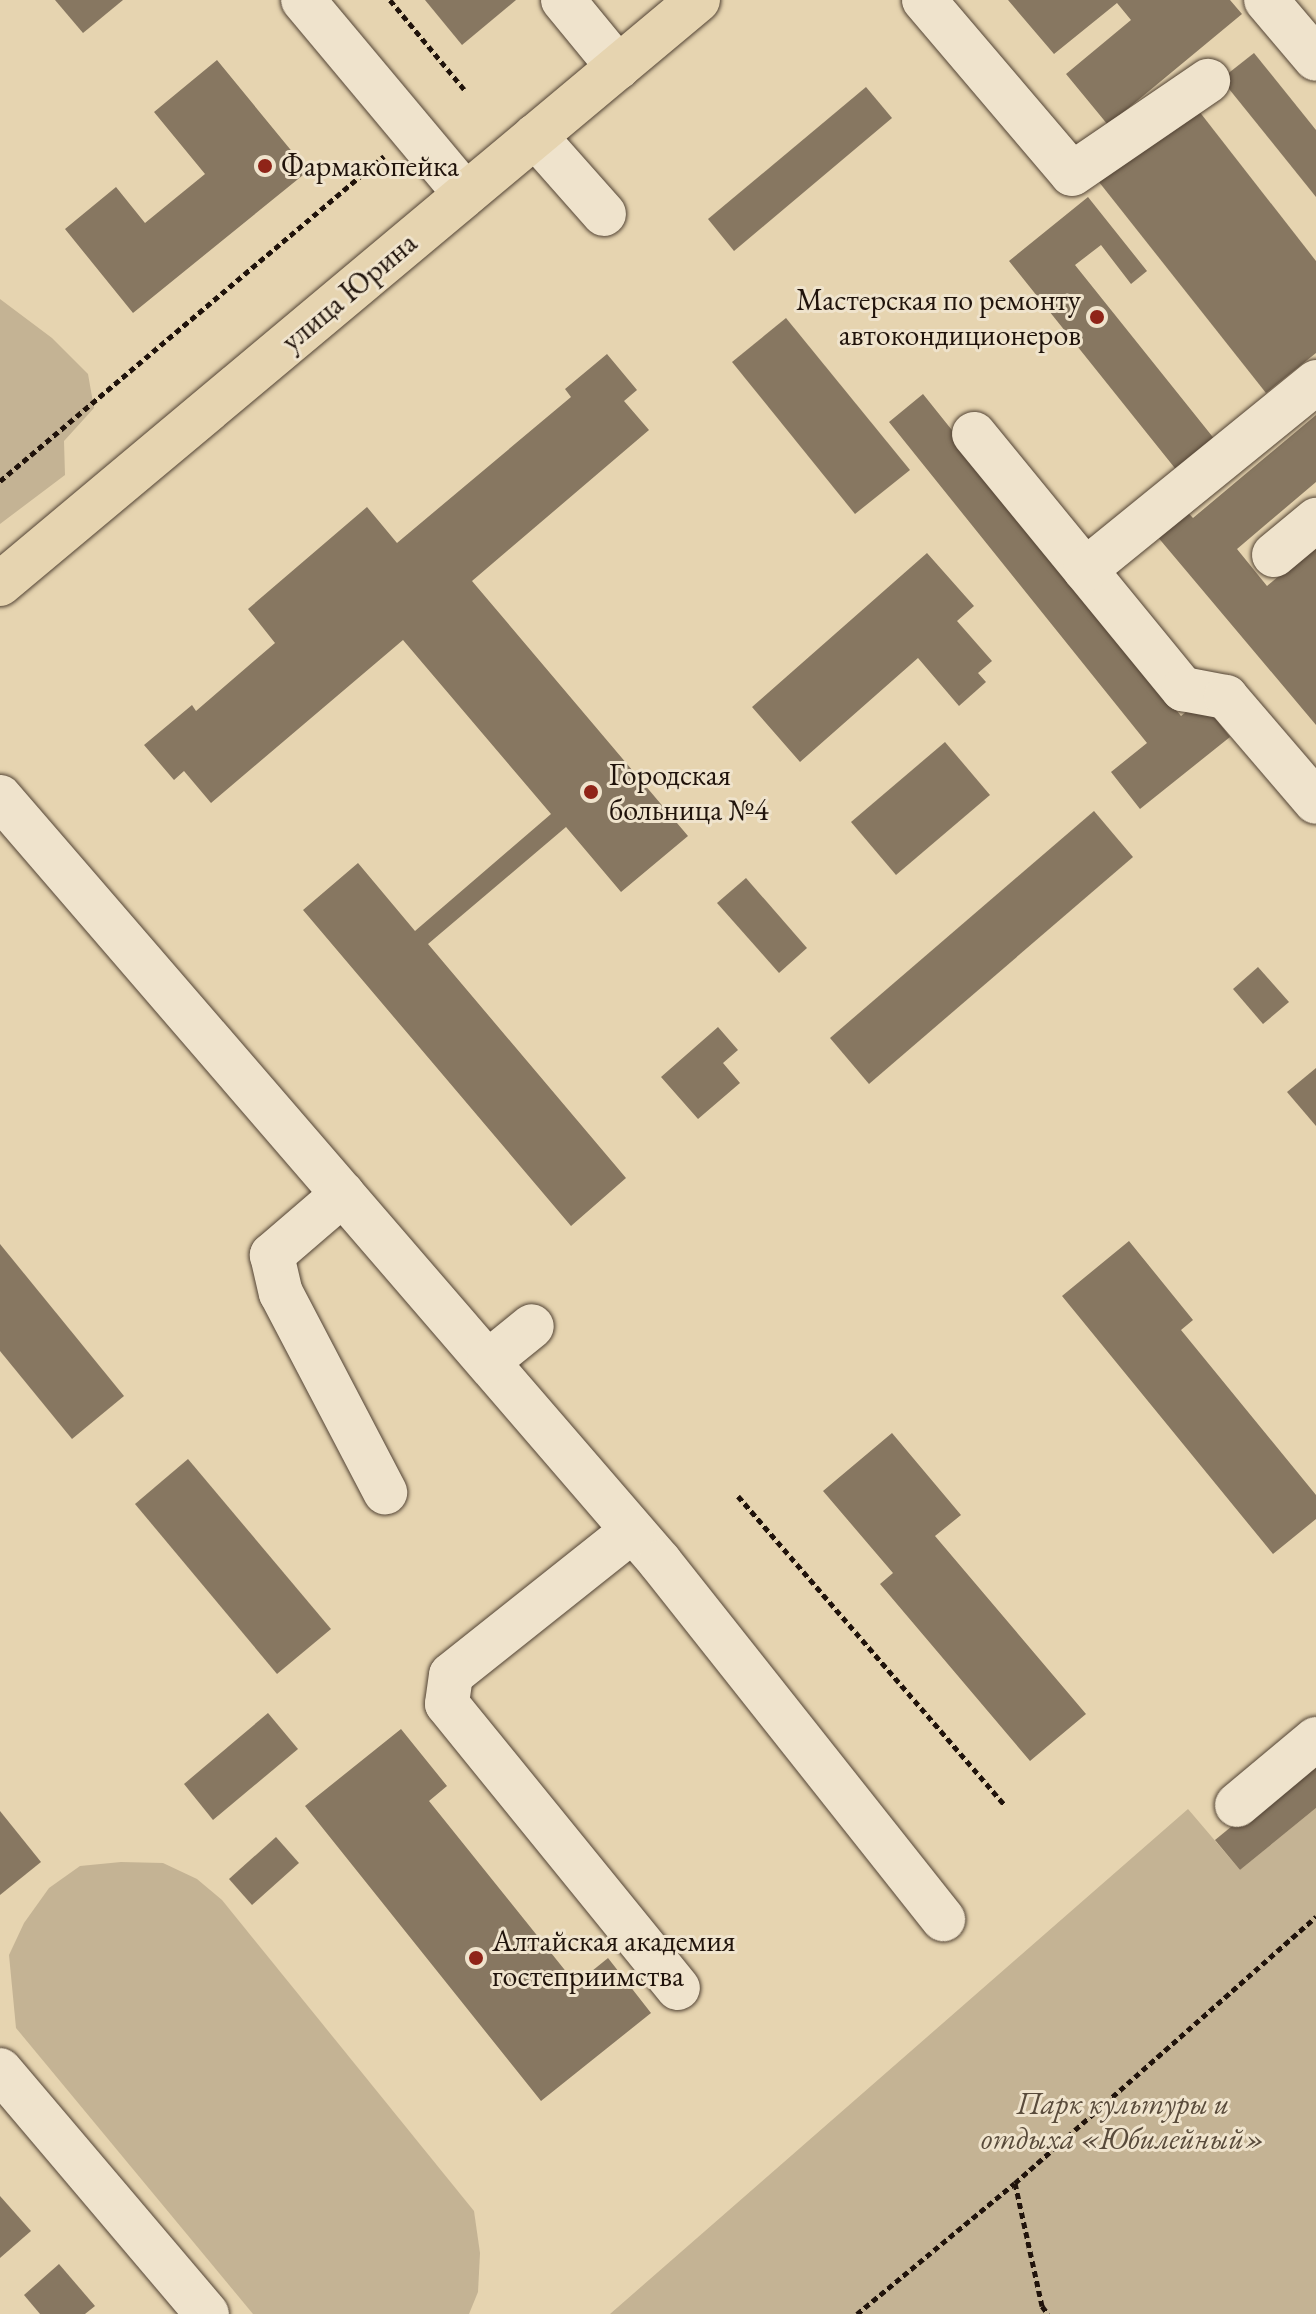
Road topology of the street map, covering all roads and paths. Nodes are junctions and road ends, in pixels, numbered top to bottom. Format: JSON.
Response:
{"nodes":[{"id":1,"x":303,"y":0,"type":"edge"},
{"id":2,"x":390,"y":0,"type":"edge"},
{"id":3,"x":563,"y":0,"type":"edge"},
{"id":4,"x":698,"y":0,"type":"edge"},
{"id":5,"x":924,"y":0,"type":"edge"},
{"id":6,"x":1266,"y":0,"type":"edge"},
{"id":7,"x":1316,"y":59,"type":"edge"},
{"id":8,"x":618,"y":67,"type":"junction"},
{"id":9,"x":1208,"y":81,"type":"dead end"},
{"id":10,"x":464,"y":89,"type":"dead end"},
{"id":11,"x":413,"y":132,"type":"junction"},
{"id":12,"x":535,"y":136,"type":"junction"},
{"id":13,"x":465,"y":194,"type":"junction"},
{"id":14,"x":604,"y":214,"type":"dead end"},
{"id":15,"x":1316,"y":382,"type":"edge"},
{"id":16,"x":974,"y":434,"type":"dead end"},
{"id":17,"x":0,"y":481,"type":"edge"},
{"id":18,"x":1316,"y":520,"type":"edge"},
{"id":19,"x":1274,"y":555,"type":"dead end"},
{"id":20,"x":1085,"y":570,"type":"junction"},
{"id":21,"x":0,"y":584,"type":"edge"},
{"id":22,"x":0,"y":797,"type":"edge"},
{"id":23,"x":1316,"y":802,"type":"edge"},
{"id":24,"x":343,"y":1194,"type":"junction"},
{"id":25,"x":532,"y":1326,"type":"dead end"},
{"id":26,"x":489,"y":1361,"type":"junction"},
{"id":27,"x":385,"y":1492,"type":"dead end"},
{"id":28,"x":738,"y":1496,"type":"dead end"},
{"id":29,"x":632,"y":1531,"type":"junction"},
{"id":30,"x":1316,"y":1739,"type":"edge"},
{"id":31,"x":1004,"y":1804,"type":"dead end"},
{"id":32,"x":1237,"y":1805,"type":"dead end"},
{"id":33,"x":1316,"y":1917,"type":"edge"},
{"id":34,"x":943,"y":1919,"type":"dead end"},
{"id":35,"x":678,"y":1988,"type":"dead end"},
{"id":36,"x":0,"y":2070,"type":"edge"},
{"id":37,"x":1015,"y":2183,"type":"junction"},
{"id":38,"x":207,"y":2314,"type":"edge"},
{"id":39,"x":857,"y":2314,"type":"edge"},
{"id":40,"x":1048,"y":2314,"type":"edge"}],
"edges":[{"from":1,"to":11,"type":"street"},
{"from":2,"to":10,"type":"path"},
{"from":3,"to":8,"type":"street"},
{"from":4,"to":8,"type":"main road","name":"улица Юрина"},
{"from":5,"to":9,"type":"street"},
{"from":6,"to":7,"type":"street"},
{"from":8,"to":12,"type":"main road","name":"улица Юрина"},
{"from":11,"to":13,"type":"street"},
{"from":11,"to":17,"type":"path"},
{"from":12,"to":13,"type":"main road","name":"улица Юрина"},
{"from":12,"to":14,"type":"street"},
{"from":13,"to":21,"type":"main road","name":"улица Юрина"},
{"from":15,"to":20,"type":"street"},
{"from":16,"to":20,"type":"street"},
{"from":18,"to":19,"type":"street"},
{"from":20,"to":23,"type":"street"},
{"from":22,"to":24,"type":"street"},
{"from":24,"to":26,"type":"street"},
{"from":24,"to":27,"type":"street"},
{"from":25,"to":26,"type":"street"},
{"from":26,"to":29,"type":"street"},
{"from":28,"to":31,"type":"path"},
{"from":29,"to":34,"type":"street"},
{"from":29,"to":35,"type":"street"},
{"from":30,"to":32,"type":"street"},
{"from":33,"to":37,"type":"path"},
{"from":36,"to":38,"type":"street"},
{"from":37,"to":39,"type":"path"},
{"from":37,"to":40,"type":"path"}]}
